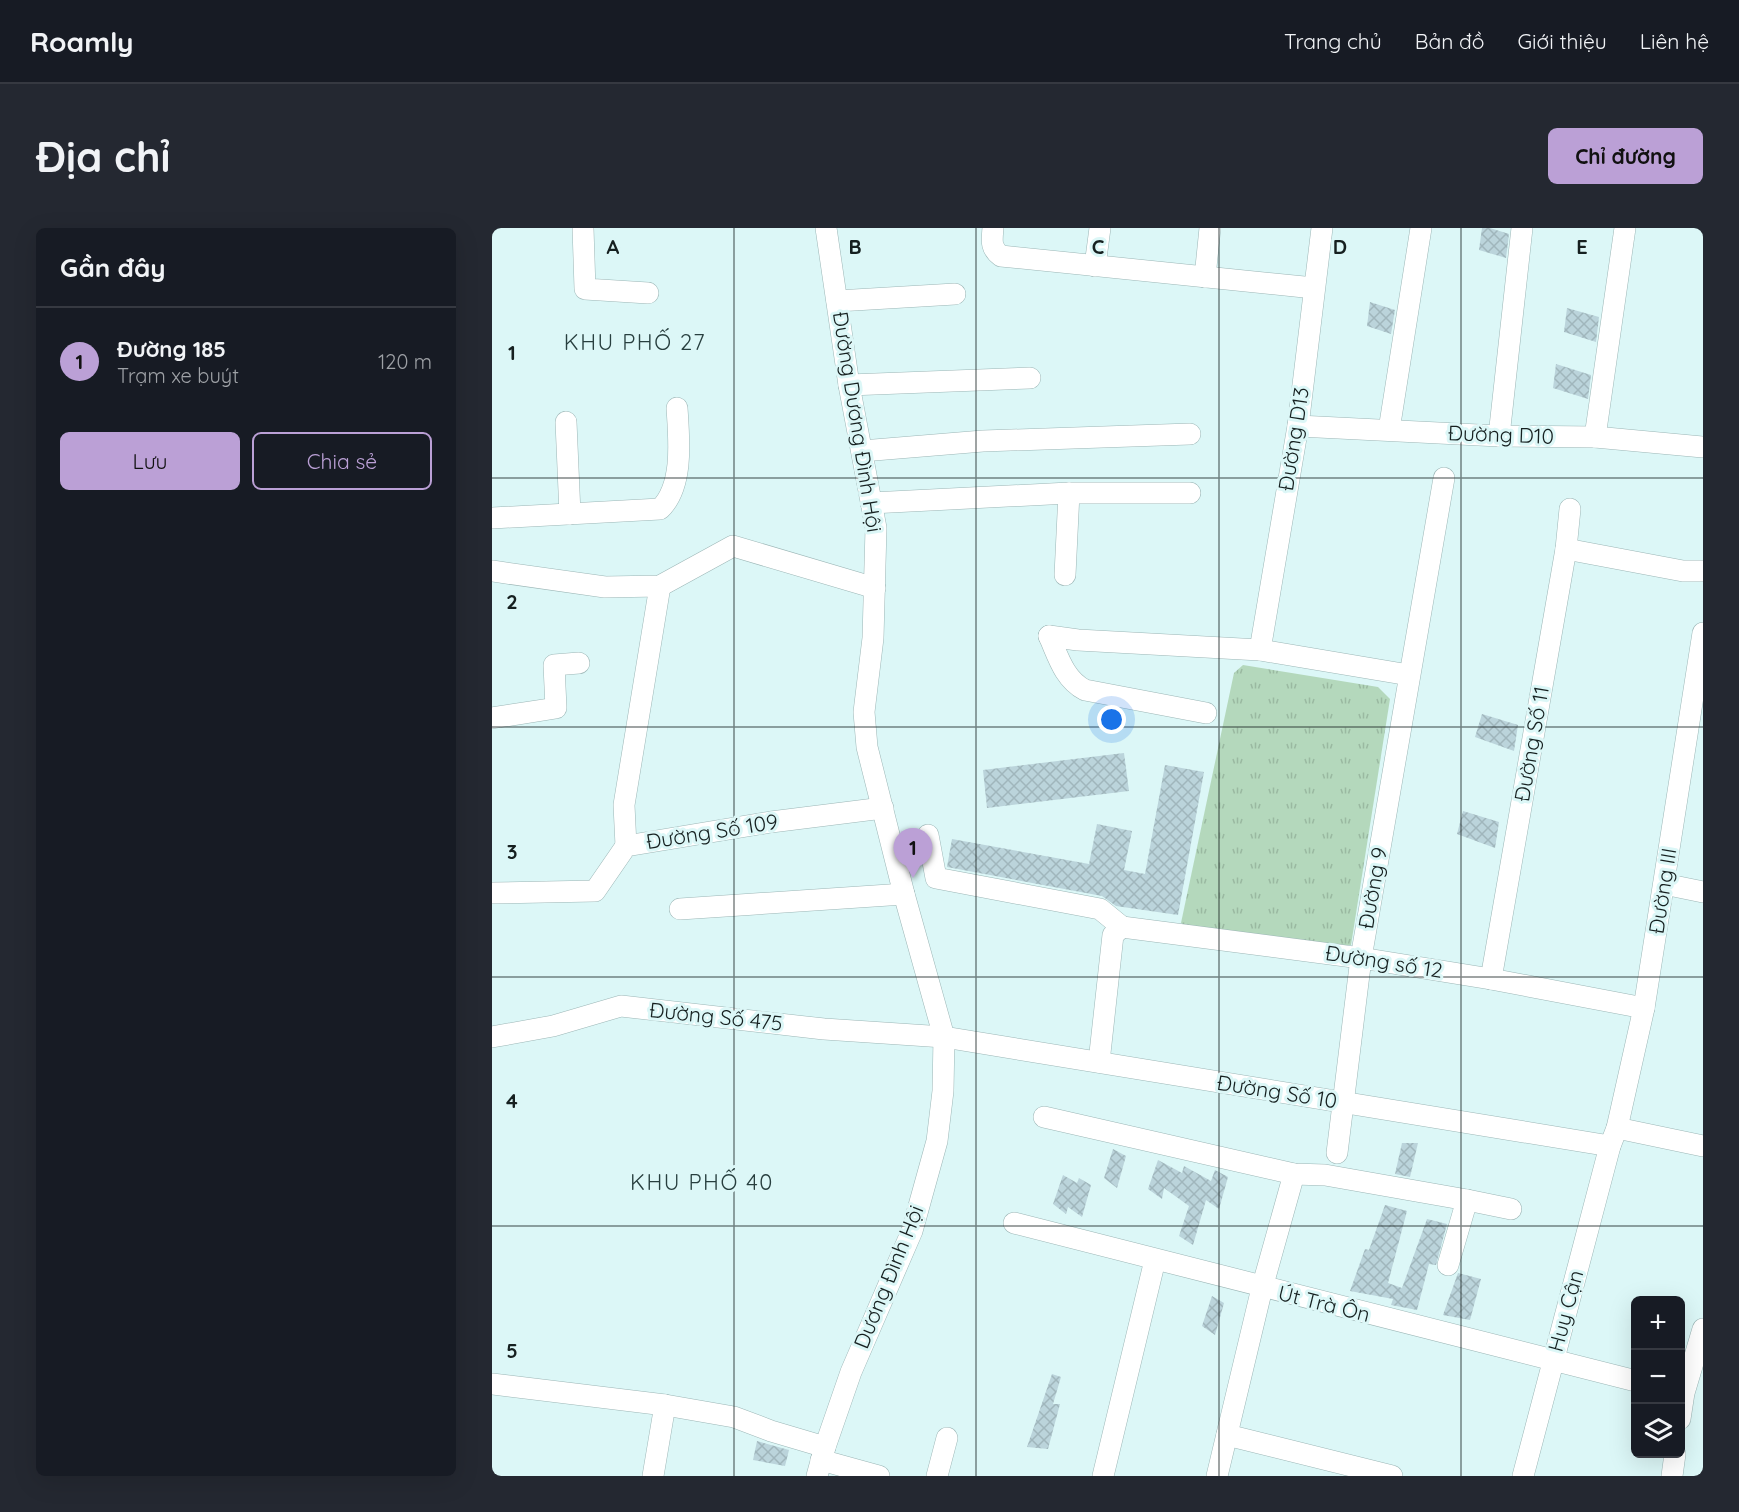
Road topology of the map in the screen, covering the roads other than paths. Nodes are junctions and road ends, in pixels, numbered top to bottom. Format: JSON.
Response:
{"nodes":[{"id":1,"x":583,"y":228,"type":"edge"},
{"id":2,"x":826,"y":228,"type":"edge"},
{"id":3,"x":993,"y":228,"type":"edge"},
{"id":4,"x":1100,"y":228,"type":"edge"},
{"id":5,"x":1210,"y":228,"type":"edge"},
{"id":6,"x":1322,"y":228,"type":"edge"},
{"id":7,"x":1421,"y":228,"type":"edge"},
{"id":8,"x":1522,"y":228,"type":"edge"},
{"id":9,"x":1625,"y":228,"type":"edge"},
{"id":10,"x":1095,"y":266,"type":"junction"},
{"id":11,"x":1204,"y":277,"type":"junction"},
{"id":12,"x":1314,"y":288,"type":"junction"},
{"id":13,"x":648,"y":293,"type":"dead end"},
{"id":14,"x":955,"y":294,"type":"dead end"},
{"id":15,"x":837,"y":301,"type":"junction"},
{"id":16,"x":1030,"y":378,"type":"dead end"},
{"id":17,"x":849,"y":385,"type":"junction"},
{"id":18,"x":677,"y":408,"type":"dead end"},
{"id":19,"x":566,"y":422,"type":"dead end"},
{"id":20,"x":1298,"y":426,"type":"junction"},
{"id":21,"x":1389,"y":430,"type":"junction"},
{"id":22,"x":1190,"y":434,"type":"dead end"},
{"id":23,"x":1499,"y":436,"type":"junction"},
{"id":24,"x":1595,"y":437,"type":"junction"},
{"id":25,"x":1703,"y":447,"type":"edge"},
{"id":26,"x":862,"y":451,"type":"junction"},
{"id":27,"x":1443,"y":478,"type":"dead end"},
{"id":28,"x":1069,"y":493,"type":"junction"},
{"id":29,"x":1190,"y":493,"type":"dead end"},
{"id":30,"x":871,"y":503,"type":"junction"},
{"id":31,"x":1570,"y":509,"type":"dead end"},
{"id":32,"x":570,"y":514,"type":"junction"},
{"id":33,"x":492,"y":518,"type":"edge"},
{"id":34,"x":1566,"y":549,"type":"junction"},
{"id":35,"x":492,"y":571,"type":"edge"},
{"id":36,"x":1703,"y":571,"type":"edge"},
{"id":37,"x":1065,"y":574,"type":"dead end"},
{"id":38,"x":660,"y":586,"type":"junction"},
{"id":39,"x":875,"y":588,"type":"junction"},
{"id":40,"x":1703,"y":633,"type":"edge"},
{"id":41,"x":1260,"y":650,"type":"junction"},
{"id":42,"x":579,"y":663,"type":"dead end"},
{"id":43,"x":1409,"y":675,"type":"junction"},
{"id":44,"x":1206,"y":713,"type":"dead end"},
{"id":45,"x":492,"y":718,"type":"edge"},
{"id":46,"x":883,"y":808,"type":"junction"},
{"id":47,"x":928,"y":835,"type":"dead end"},
{"id":48,"x":626,"y":846,"type":"junction"},
{"id":49,"x":1664,"y":884,"type":"junction"},
{"id":50,"x":1703,"y":892,"type":"edge"},
{"id":51,"x":492,"y":893,"type":"edge"},
{"id":52,"x":904,"y":894,"type":"junction"},
{"id":53,"x":680,"y":909,"type":"dead end"},
{"id":54,"x":1122,"y":927,"type":"junction"},
{"id":55,"x":1361,"y":958,"type":"junction"},
{"id":56,"x":1491,"y":979,"type":"junction"},
{"id":57,"x":1644,"y":1008,"type":"junction"},
{"id":58,"x":492,"y":1037,"type":"edge"},
{"id":59,"x":944,"y":1037,"type":"junction"},
{"id":60,"x":1099,"y":1062,"type":"junction"},
{"id":61,"x":1343,"y":1102,"type":"junction"},
{"id":62,"x":1044,"y":1117,"type":"dead end"},
{"id":63,"x":1613,"y":1137,"type":"junction"},
{"id":64,"x":1703,"y":1146,"type":"edge"},
{"id":65,"x":1337,"y":1153,"type":"dead end"},
{"id":66,"x":1294,"y":1174,"type":"junction"},
{"id":67,"x":1467,"y":1200,"type":"junction"},
{"id":68,"x":1511,"y":1209,"type":"dead end"},
{"id":69,"x":1014,"y":1223,"type":"dead end"},
{"id":70,"x":1155,"y":1260,"type":"junction"},
{"id":71,"x":1448,"y":1265,"type":"dead end"},
{"id":72,"x":1262,"y":1288,"type":"junction"},
{"id":73,"x":1703,"y":1329,"type":"edge"},
{"id":74,"x":1552,"y":1362,"type":"junction"},
{"id":75,"x":1631,"y":1380,"type":"edge"},
{"id":76,"x":492,"y":1384,"type":"edge"},
{"id":77,"x":1689,"y":1394,"type":"edge"},
{"id":78,"x":665,"y":1405,"type":"junction"},
{"id":79,"x":1227,"y":1435,"type":"junction"},
{"id":80,"x":947,"y":1438,"type":"dead end"},
{"id":81,"x":1675,"y":1458,"type":"edge"},
{"id":82,"x":821,"y":1461,"type":"edge"},
{"id":83,"x":653,"y":1476,"type":"edge"},
{"id":84,"x":879,"y":1476,"type":"edge"},
{"id":85,"x":937,"y":1476,"type":"edge"},
{"id":86,"x":1103,"y":1476,"type":"edge"},
{"id":87,"x":1217,"y":1476,"type":"edge"},
{"id":88,"x":1392,"y":1476,"type":"edge"},
{"id":89,"x":1523,"y":1476,"type":"edge"},
{"id":90,"x":1672,"y":1476,"type":"edge"}],
"edges":[{"from":1,"to":13,"type":"street"},
{"from":2,"to":15,"type":"street","name":"Đường Dương Đình Hội"},
{"from":3,"to":10,"type":"street"},
{"from":4,"to":10,"type":"street"},
{"from":5,"to":11,"type":"street"},
{"from":6,"to":12,"type":"street","name":"Đường D13"},
{"from":7,"to":21,"type":"street"},
{"from":8,"to":23,"type":"street"},
{"from":9,"to":24,"type":"street"},
{"from":10,"to":11,"type":"street"},
{"from":11,"to":12,"type":"street"},
{"from":12,"to":20,"type":"street","name":"Đường D13"},
{"from":14,"to":15,"type":"street"},
{"from":15,"to":17,"type":"street","name":"Đường Dương Đình Hội"},
{"from":16,"to":17,"type":"street"},
{"from":17,"to":26,"type":"street","name":"Đường Dương Đình Hội"},
{"from":18,"to":32,"type":"street"},
{"from":19,"to":32,"type":"street"},
{"from":20,"to":21,"type":"street","name":"Đường D10"},
{"from":20,"to":41,"type":"street","name":"Đường D13"},
{"from":21,"to":23,"type":"street","name":"Đường D10"},
{"from":22,"to":26,"type":"street"},
{"from":23,"to":24,"type":"street","name":"Đường D10"},
{"from":24,"to":25,"type":"street","name":"Đường D10"},
{"from":26,"to":30,"type":"street","name":"Đường Dương Đình Hội"},
{"from":27,"to":43,"type":"street","name":"Đường 9"},
{"from":28,"to":29,"type":"street"},
{"from":28,"to":30,"type":"street"},
{"from":28,"to":37,"type":"street"},
{"from":30,"to":39,"type":"street","name":"Đường Dương Đình Hội"},
{"from":31,"to":34,"type":"street","name":"Đường Số 11"},
{"from":32,"to":33,"type":"street"},
{"from":34,"to":36,"type":"street"},
{"from":34,"to":56,"type":"street","name":"Đường Số 11"},
{"from":35,"to":38,"type":"street"},
{"from":38,"to":39,"type":"street"},
{"from":38,"to":48,"type":"street"},
{"from":39,"to":46,"type":"street","name":"Đường Dương Đình Hội"},
{"from":40,"to":49,"type":"street","name":"Đường III"},
{"from":41,"to":43,"type":"street"},
{"from":41,"to":44,"type":"street"},
{"from":42,"to":45,"type":"street"},
{"from":43,"to":55,"type":"street","name":"Đường 9"},
{"from":46,"to":48,"type":"street","name":"Đường Số 109"},
{"from":46,"to":52,"type":"street","name":"Đường Dương Đình Hội"},
{"from":47,"to":54,"type":"street"},
{"from":48,"to":51,"type":"street","name":"Đường Số 109"},
{"from":49,"to":50,"type":"street"},
{"from":49,"to":57,"type":"street","name":"Đường III"},
{"from":52,"to":53,"type":"street"},
{"from":52,"to":59,"type":"street","name":"Đường Dương Đình Hội"},
{"from":54,"to":55,"type":"street","name":"Đường số 12"},
{"from":54,"to":60,"type":"street"},
{"from":55,"to":56,"type":"street","name":"Đường số 12"},
{"from":55,"to":61,"type":"street","name":"Đường 9"},
{"from":56,"to":57,"type":"street","name":"Đường số 12"},
{"from":57,"to":63,"type":"street","name":"Đường III"},
{"from":58,"to":59,"type":"street","name":"Đường Số 475"},
{"from":59,"to":60,"type":"street","name":"Đường Số 10"},
{"from":59,"to":82,"type":"street","name":"Dương Đình Hội"},
{"from":60,"to":61,"type":"street","name":"Đường Số 10"},
{"from":61,"to":63,"type":"street","name":"Đường Số 10"},
{"from":61,"to":65,"type":"street","name":"Đường 9"},
{"from":62,"to":66,"type":"street"},
{"from":63,"to":64,"type":"street","name":"Đường Số 10"},
{"from":63,"to":74,"type":"street","name":"Huy Cận"},
{"from":66,"to":67,"type":"street"},
{"from":66,"to":72,"type":"street"},
{"from":67,"to":68,"type":"street"},
{"from":67,"to":71,"type":"street"},
{"from":69,"to":70,"type":"street","name":"Út Trà Ôn"},
{"from":70,"to":72,"type":"street","name":"Út Trà Ôn"},
{"from":70,"to":86,"type":"street"},
{"from":72,"to":74,"type":"street","name":"Út Trà Ôn"},
{"from":72,"to":79,"type":"street"},
{"from":73,"to":77,"type":"street"},
{"from":74,"to":75,"type":"street","name":"Út Trà Ôn"},
{"from":74,"to":89,"type":"street","name":"Huy Cận"},
{"from":76,"to":78,"type":"street"},
{"from":78,"to":82,"type":"street"},
{"from":78,"to":83,"type":"street"},
{"from":79,"to":87,"type":"street"},
{"from":79,"to":88,"type":"street"},
{"from":80,"to":85,"type":"street"},
{"from":81,"to":90,"type":"street"},
{"from":82,"to":84,"type":"street"}]}
